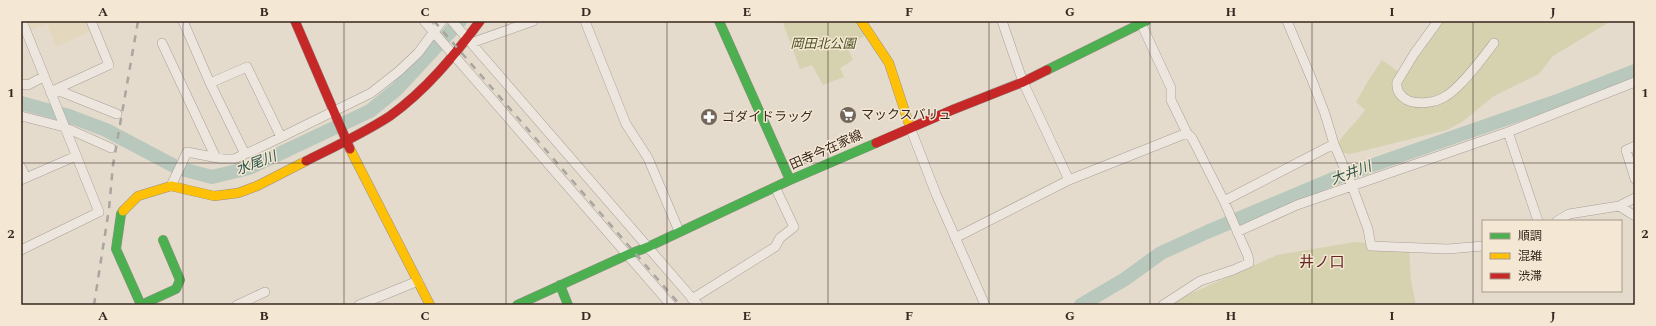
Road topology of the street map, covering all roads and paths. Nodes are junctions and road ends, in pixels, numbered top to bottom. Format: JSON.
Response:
{"nodes":[{"id":1,"x":22,"y":21,"type":"edge"},
{"id":2,"x":90,"y":21,"type":"edge"},
{"id":3,"x":183,"y":21,"type":"edge"},
{"id":4,"x":295,"y":21,"type":"edge"},
{"id":5,"x":424,"y":21,"type":"edge"},
{"id":6,"x":442,"y":21,"type":"edge"},
{"id":7,"x":452,"y":21,"type":"edge"},
{"id":8,"x":480,"y":21,"type":"edge"},
{"id":9,"x":533,"y":21,"type":"edge"},
{"id":10,"x":585,"y":21,"type":"edge"},
{"id":11,"x":861,"y":21,"type":"edge"},
{"id":12,"x":1002,"y":21,"type":"edge"},
{"id":13,"x":1286,"y":21,"type":"edge"},
{"id":14,"x":1438,"y":21,"type":"edge"},
{"id":15,"x":722,"y":22,"type":"edge"},
{"id":16,"x":1143,"y":22,"type":"edge"},
{"id":17,"x":433,"y":32,"type":"junction"},
{"id":18,"x":469,"y":41,"type":"junction"},
{"id":19,"x":162,"y":43,"type":"dead end"},
{"id":20,"x":1494,"y":43,"type":"dead end"},
{"id":21,"x":454,"y":56,"type":"junction"},
{"id":22,"x":43,"y":77,"type":"junction"},
{"id":23,"x":1023,"y":82,"type":"junction"},
{"id":24,"x":1635,"y":82,"type":"edge"},
{"id":25,"x":210,"y":83,"type":"junction"},
{"id":26,"x":21,"y":84,"type":"edge"},
{"id":27,"x":50,"y":92,"type":"junction"},
{"id":28,"x":334,"y":111,"type":"junction"},
{"id":29,"x":117,"y":114,"type":"dead end"},
{"id":30,"x":21,"y":116,"type":"edge"},
{"id":31,"x":64,"y":127,"type":"junction"},
{"id":32,"x":910,"y":127,"type":"junction"},
{"id":33,"x":1508,"y":132,"type":"junction"},
{"id":34,"x":1187,"y":133,"type":"junction"},
{"id":35,"x":281,"y":137,"type":"junction"},
{"id":36,"x":346,"y":140,"type":"junction"},
{"id":37,"x":1334,"y":144,"type":"junction"},
{"id":38,"x":1635,"y":146,"type":"edge"},
{"id":39,"x":111,"y":148,"type":"dead end"},
{"id":40,"x":245,"y":154,"type":"junction"},
{"id":41,"x":76,"y":156,"type":"junction"},
{"id":42,"x":216,"y":158,"type":"junction"},
{"id":43,"x":21,"y":167,"type":"edge"},
{"id":44,"x":24,"y":179,"type":"edge"},
{"id":45,"x":1635,"y":179,"type":"edge"},
{"id":46,"x":790,"y":180,"type":"junction"},
{"id":47,"x":1069,"y":180,"type":"junction"},
{"id":48,"x":170,"y":186,"type":"junction"},
{"id":49,"x":1352,"y":186,"type":"junction"},
{"id":50,"x":775,"y":187,"type":"junction"},
{"id":51,"x":1635,"y":198,"type":"edge"},
{"id":52,"x":1224,"y":201,"type":"junction"},
{"id":53,"x":1619,"y":206,"type":"junction"},
{"id":54,"x":1635,"y":216,"type":"edge"},
{"id":55,"x":1538,"y":220,"type":"edge"},
{"id":56,"x":1559,"y":220,"type":"edge"},
{"id":57,"x":679,"y":232,"type":"junction"},
{"id":58,"x":1237,"y":232,"type":"junction"},
{"id":59,"x":955,"y":238,"type":"junction"},
{"id":60,"x":163,"y":240,"type":"dead end"},
{"id":61,"x":1482,"y":246,"type":"edge"},
{"id":62,"x":648,"y":247,"type":"junction"},
{"id":63,"x":21,"y":250,"type":"edge"},
{"id":64,"x":627,"y":255,"type":"junction"},
{"id":65,"x":418,"y":281,"type":"junction"},
{"id":66,"x":560,"y":285,"type":"junction"},
{"id":67,"x":265,"y":292,"type":"dead end"},
{"id":68,"x":695,"y":302,"type":"edge"},
{"id":69,"x":237,"y":305,"type":"edge"},
{"id":70,"x":359,"y":305,"type":"edge"},
{"id":71,"x":430,"y":305,"type":"edge"},
{"id":72,"x":517,"y":305,"type":"edge"},
{"id":73,"x":568,"y":305,"type":"edge"},
{"id":74,"x":671,"y":305,"type":"edge"},
{"id":75,"x":985,"y":305,"type":"edge"},
{"id":76,"x":1162,"y":305,"type":"edge"}],
"edges":[{"from":1,"to":22,"type":"street"},
{"from":2,"to":27,"type":"street"},
{"from":3,"to":25,"type":"street"},
{"from":4,"to":28,"type":"street"},
{"from":5,"to":17,"type":"street"},
{"from":6,"to":17,"type":"street"},
{"from":7,"to":18,"type":"street"},
{"from":8,"to":18,"type":"street"},
{"from":9,"to":18,"type":"street"},
{"from":10,"to":57,"type":"street"},
{"from":11,"to":32,"type":"street"},
{"from":12,"to":23,"type":"street"},
{"from":13,"to":37,"type":"street"},
{"from":14,"to":20,"type":"street"},
{"from":15,"to":46,"type":"street"},
{"from":16,"to":23,"type":"street","name":"田寺今在家線"},
{"from":16,"to":34,"type":"street"},
{"from":17,"to":21,"type":"street"},
{"from":17,"to":28,"type":"street"},
{"from":18,"to":21,"type":"street"},
{"from":18,"to":62,"type":"street"},
{"from":19,"to":42,"type":"street"},
{"from":21,"to":36,"type":"street"},
{"from":21,"to":64,"type":"street"},
{"from":22,"to":26,"type":"street"},
{"from":22,"to":27,"type":"street"},
{"from":23,"to":32,"type":"street","name":"田寺今在家線"},
{"from":23,"to":47,"type":"street"},
{"from":24,"to":33,"type":"street"},
{"from":25,"to":35,"type":"street"},
{"from":25,"to":40,"type":"street"},
{"from":27,"to":29,"type":"street"},
{"from":27,"to":31,"type":"street"},
{"from":28,"to":35,"type":"street"},
{"from":28,"to":36,"type":"street"},
{"from":30,"to":31,"type":"street"},
{"from":31,"to":39,"type":"street"},
{"from":31,"to":41,"type":"street"},
{"from":32,"to":46,"type":"street","name":"田寺今在家線"},
{"from":32,"to":59,"type":"street"},
{"from":33,"to":49,"type":"street"},
{"from":33,"to":55,"type":"street"},
{"from":34,"to":47,"type":"street"},
{"from":34,"to":52,"type":"street"},
{"from":35,"to":40,"type":"street"},
{"from":36,"to":48,"type":"street"},
{"from":36,"to":65,"type":"street"},
{"from":37,"to":49,"type":"street"},
{"from":37,"to":52,"type":"street"},
{"from":38,"to":45,"type":"street"},
{"from":40,"to":42,"type":"street"},
{"from":41,"to":44,"type":"street"},
{"from":41,"to":63,"type":"street"},
{"from":42,"to":48,"type":"street"},
{"from":43,"to":44,"type":"street"},
{"from":46,"to":50,"type":"street","name":"田寺今在家線"},
{"from":47,"to":59,"type":"street"},
{"from":48,"to":60,"type":"street"},
{"from":49,"to":58,"type":"street"},
{"from":49,"to":61,"type":"street"},
{"from":50,"to":57,"type":"street","name":"田寺今在家線"},
{"from":50,"to":68,"type":"street"},
{"from":51,"to":53,"type":"street"},
{"from":52,"to":58,"type":"street"},
{"from":53,"to":54,"type":"street"},
{"from":53,"to":56,"type":"street"},
{"from":57,"to":62,"type":"street","name":"田寺今在家線"},
{"from":58,"to":76,"type":"street"},
{"from":59,"to":75,"type":"street"},
{"from":62,"to":64,"type":"street","name":"田寺今在家線"},
{"from":62,"to":68,"type":"street"},
{"from":64,"to":66,"type":"street","name":"田寺今在家線"},
{"from":64,"to":74,"type":"street"},
{"from":65,"to":70,"type":"street"},
{"from":65,"to":71,"type":"street"},
{"from":66,"to":72,"type":"street","name":"田寺今在家線"},
{"from":66,"to":73,"type":"street"},
{"from":67,"to":69,"type":"street"}]}
